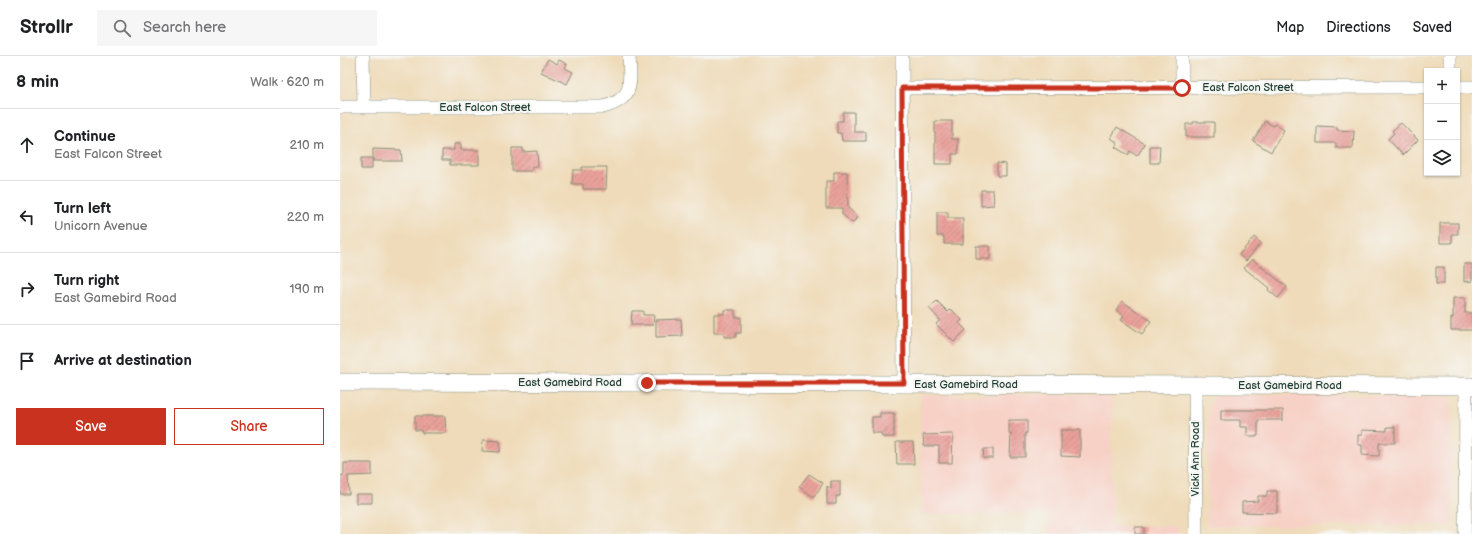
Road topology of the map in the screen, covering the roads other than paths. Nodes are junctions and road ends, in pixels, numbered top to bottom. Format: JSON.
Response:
{"nodes":[{"id":1,"x":364,"y":56,"type":"edge"},
{"id":2,"x":629,"y":56,"type":"edge"},
{"id":3,"x":902,"y":56,"type":"edge"},
{"id":4,"x":1182,"y":56,"type":"edge"},
{"id":5,"x":1450,"y":56,"type":"edge"},
{"id":6,"x":1450,"y":68,"type":"edge"},
{"id":7,"x":1424,"y":87,"type":"edge"},
{"id":8,"x":1460,"y":87,"type":"edge"},
{"id":9,"x":1472,"y":87,"type":"edge"},
{"id":10,"x":902,"y":88,"type":"junction"},
{"id":11,"x":1182,"y":88,"type":"junction"},
{"id":12,"x":364,"y":106,"type":"junction"},
{"id":13,"x":340,"y":107,"type":"edge"},
{"id":14,"x":340,"y":382,"type":"edge"},
{"id":15,"x":904,"y":383,"type":"junction"},
{"id":16,"x":1195,"y":384,"type":"junction"},
{"id":17,"x":1469,"y":386,"type":"edge"},
{"id":18,"x":1196,"y":534,"type":"edge"},
{"id":19,"x":1466,"y":534,"type":"edge"}],
"edges":[{"from":1,"to":12,"type":"street"},
{"from":2,"to":12,"type":"street","name":"East Falcon Street"},
{"from":3,"to":10,"type":"street"},
{"from":4,"to":11,"type":"street"},
{"from":5,"to":6,"type":"street"},
{"from":7,"to":11,"type":"street","name":"East Falcon Street"},
{"from":8,"to":9,"type":"street"},
{"from":10,"to":11,"type":"street","name":"East Falcon Street"},
{"from":10,"to":15,"type":"street"},
{"from":12,"to":13,"type":"street","name":"East Falcon Street"},
{"from":14,"to":15,"type":"main road","name":"East Gamebird Road"},
{"from":15,"to":16,"type":"main road","name":"East Gamebird Road"},
{"from":16,"to":17,"type":"main road","name":"East Gamebird Road"},
{"from":16,"to":18,"type":"street","name":"Vicki Ann Road"},
{"from":17,"to":19,"type":"street"}]}
